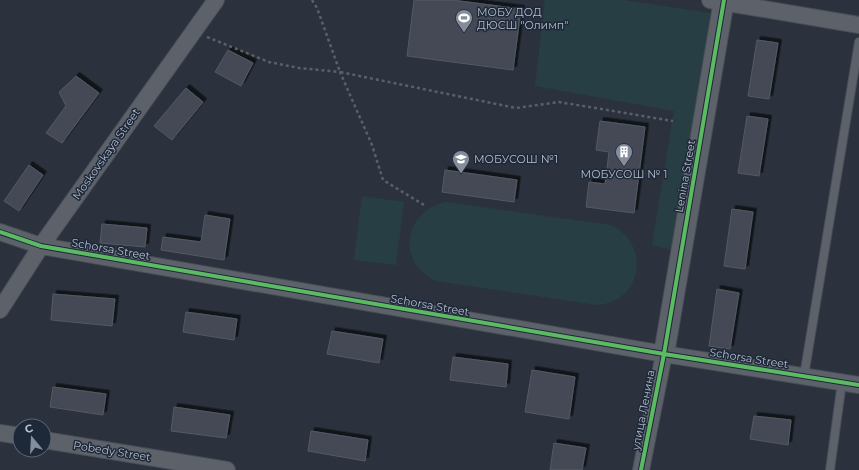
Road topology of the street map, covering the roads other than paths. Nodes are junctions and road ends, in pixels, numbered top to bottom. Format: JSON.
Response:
{"nodes":[{"id":1,"x":216,"y":0,"type":"edge"},
{"id":2,"x":719,"y":1,"type":"edge"},
{"id":3,"x":859,"y":25,"type":"edge"},
{"id":4,"x":859,"y":42,"type":"edge"},
{"id":5,"x":0,"y":232,"type":"edge"},
{"id":6,"x":41,"y":246,"type":"junction"},
{"id":7,"x":0,"y":310,"type":"edge"},
{"id":8,"x":664,"y":354,"type":"junction"},
{"id":9,"x":804,"y":376,"type":"junction"},
{"id":10,"x":842,"y":382,"type":"junction"},
{"id":11,"x":859,"y":385,"type":"edge"},
{"id":12,"x":0,"y":433,"type":"edge"},
{"id":13,"x":12,"y":435,"type":"edge"},
{"id":14,"x":52,"y":441,"type":"edge"},
{"id":15,"x":227,"y":470,"type":"edge"},
{"id":16,"x":641,"y":470,"type":"edge"},
{"id":17,"x":830,"y":470,"type":"edge"}],
"edges":[{"from":1,"to":6,"type":"street","name":"Moskovskaya Street"},
{"from":2,"to":3,"type":"street"},
{"from":2,"to":8,"type":"street","name":"Lenina Street"},
{"from":4,"to":9,"type":"lane"},
{"from":5,"to":6,"type":"street","name":"Schorsa Street"},
{"from":6,"to":7,"type":"street","name":"Moskovskaya Street"},
{"from":6,"to":8,"type":"street","name":"Schorsa Street"},
{"from":8,"to":9,"type":"street","name":"Schorsa Street"},
{"from":8,"to":16,"type":"street","name":"улица Ленина"},
{"from":9,"to":10,"type":"street","name":"Schorsa Street"},
{"from":10,"to":11,"type":"street","name":"Schorsa Street"},
{"from":10,"to":17,"type":"lane"},
{"from":12,"to":13,"type":"street"},
{"from":14,"to":15,"type":"street","name":"Pobedy Street"}]}
